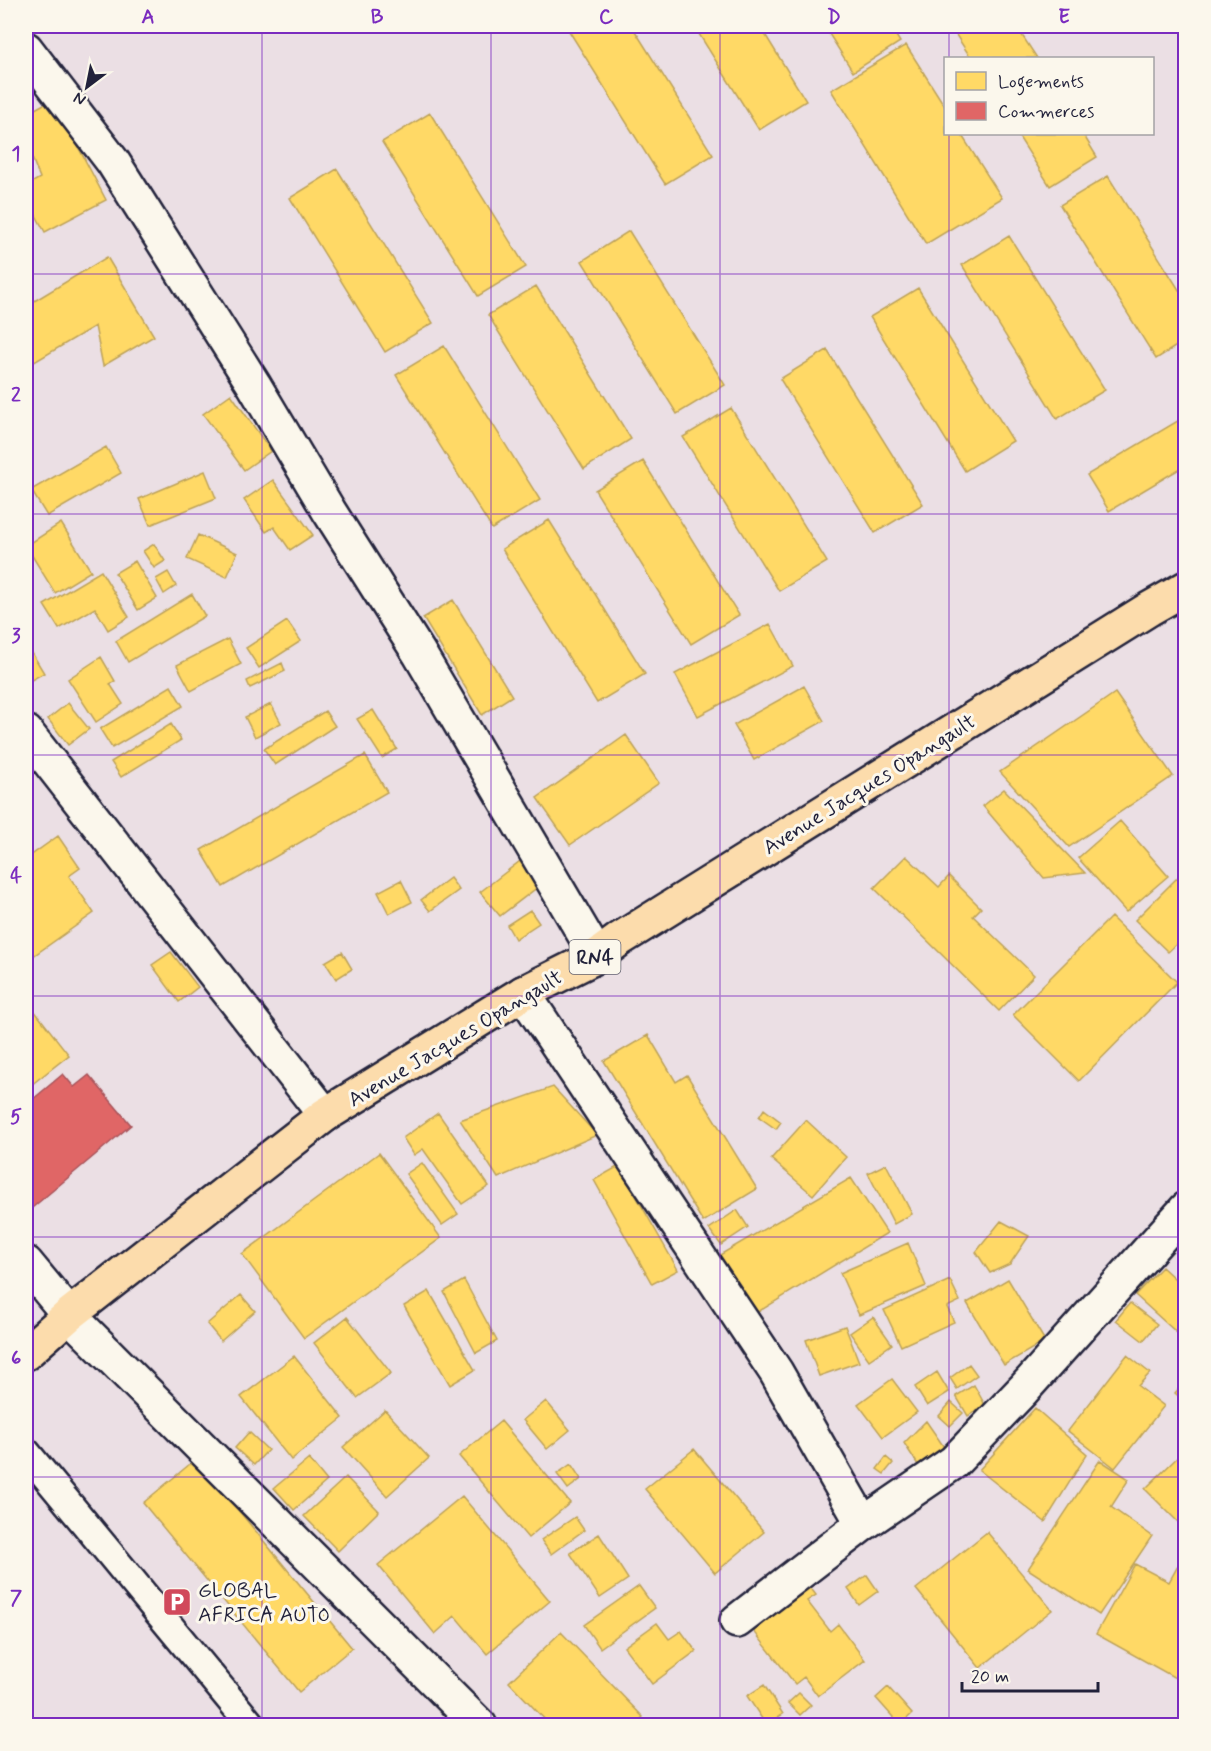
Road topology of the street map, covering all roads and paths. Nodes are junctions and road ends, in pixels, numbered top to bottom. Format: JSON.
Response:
{"nodes":[{"id":1,"x":26,"y":49,"type":"edge"},
{"id":2,"x":1185,"y":588,"type":"edge"},
{"id":3,"x":26,"y":732,"type":"edge"},
{"id":4,"x":597,"y":956,"type":"junction"},
{"id":5,"x":524,"y":993,"type":"junction"},
{"id":6,"x":325,"y":1115,"type":"junction"},
{"id":7,"x":1185,"y":1209,"type":"edge"},
{"id":8,"x":26,"y":1263,"type":"edge"},
{"id":9,"x":69,"y":1315,"type":"junction"},
{"id":10,"x":26,"y":1353,"type":"edge"},
{"id":11,"x":26,"y":1452,"type":"edge"},
{"id":12,"x":863,"y":1524,"type":"junction"},
{"id":13,"x":737,"y":1621,"type":"dead end"},
{"id":14,"x":252,"y":1725,"type":"edge"},
{"id":15,"x":480,"y":1725,"type":"edge"}],
"edges":[{"from":1,"to":4,"type":"street"},
{"from":2,"to":4,"type":"highway","name":"Avenue Jacques Opangault","number":"RN4"},
{"from":3,"to":6,"type":"street"},
{"from":4,"to":5,"type":"highway","name":"Avenue Jacques Opangault","number":"RN4"},
{"from":5,"to":6,"type":"highway","name":"Avenue Jacques Opangault","number":"RN4"},
{"from":5,"to":12,"type":"street"},
{"from":6,"to":9,"type":"highway","name":"Avenue Jacques Opangault","number":"RN4"},
{"from":7,"to":12,"type":"street"},
{"from":8,"to":9,"type":"street"},
{"from":9,"to":10,"type":"highway","name":"Avenue Jacques Opangault","number":"RN4"},
{"from":9,"to":15,"type":"street"},
{"from":11,"to":14,"type":"lane"},
{"from":12,"to":13,"type":"street"}]}
